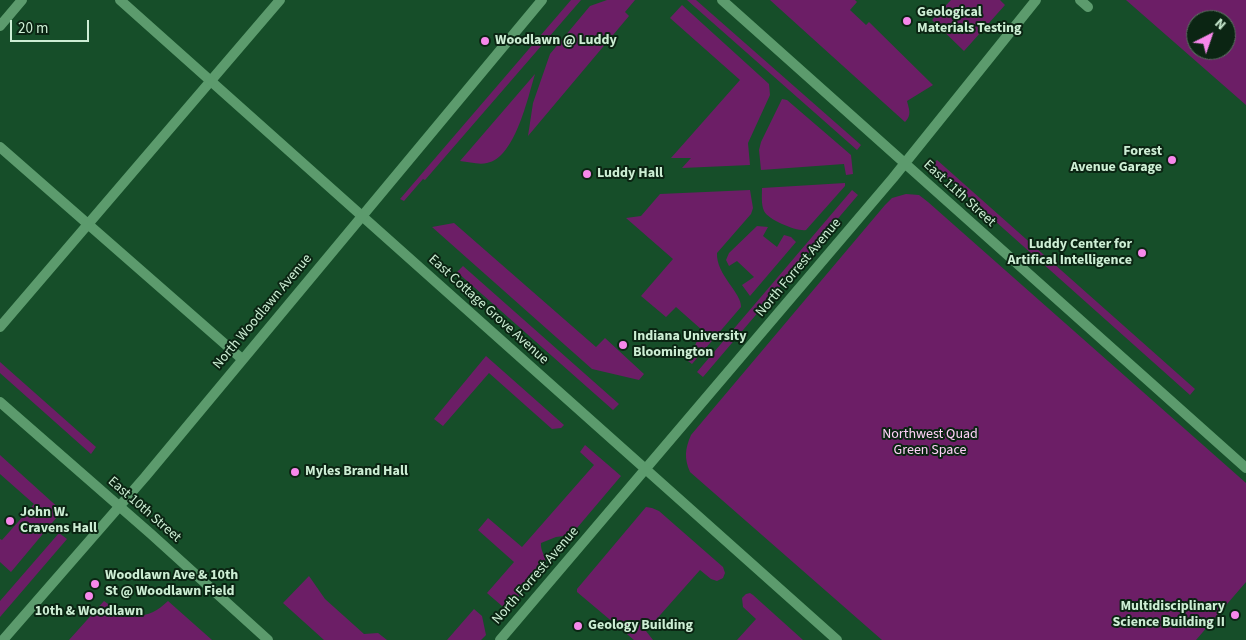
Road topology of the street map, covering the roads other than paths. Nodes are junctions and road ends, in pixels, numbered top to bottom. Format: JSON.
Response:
{"nodes":[{"id":1,"x":22,"y":0,"type":"edge"},
{"id":2,"x":120,"y":0,"type":"edge"},
{"id":3,"x":280,"y":0,"type":"edge"},
{"id":4,"x":542,"y":0,"type":"edge"},
{"id":5,"x":722,"y":0,"type":"edge"},
{"id":6,"x":1036,"y":0,"type":"edge"},
{"id":7,"x":0,"y":26,"type":"edge"},
{"id":8,"x":211,"y":81,"type":"junction"},
{"id":9,"x":0,"y":147,"type":"edge"},
{"id":10,"x":905,"y":164,"type":"junction"},
{"id":11,"x":361,"y":216,"type":"junction"},
{"id":12,"x":88,"y":225,"type":"junction"},
{"id":13,"x":0,"y":327,"type":"edge"},
{"id":14,"x":242,"y":359,"type":"junction"},
{"id":15,"x":0,"y":402,"type":"edge"},
{"id":16,"x":1246,"y":468,"type":"edge"},
{"id":17,"x":645,"y":469,"type":"junction"},
{"id":18,"x":119,"y":506,"type":"junction"},
{"id":19,"x":4,"y":640,"type":"edge"},
{"id":20,"x":268,"y":640,"type":"edge"},
{"id":21,"x":500,"y":640,"type":"edge"},
{"id":22,"x":837,"y":640,"type":"edge"}],
"edges":[{"from":1,"to":7,"type":"street"},
{"from":2,"to":8,"type":"street","name":"East Cottage Grove Avenue"},
{"from":3,"to":8,"type":"street"},
{"from":4,"to":11,"type":"street","name":"North Woodlawn Avenue"},
{"from":5,"to":10,"type":"street","name":"East 11th Street"},
{"from":6,"to":10,"type":"street","name":"North Forrest Avenue"},
{"from":8,"to":11,"type":"street","name":"East Cottage Grove Avenue"},
{"from":8,"to":12,"type":"street"},
{"from":9,"to":12,"type":"street"},
{"from":10,"to":16,"type":"street","name":"East 11th Street"},
{"from":10,"to":17,"type":"street","name":"North Forrest Avenue"},
{"from":11,"to":14,"type":"street","name":"North Woodlawn Avenue"},
{"from":11,"to":17,"type":"street","name":"East Cottage Grove Avenue"},
{"from":12,"to":13,"type":"street"},
{"from":12,"to":14,"type":"street"},
{"from":14,"to":18,"type":"street","name":"North Woodlawn Avenue"},
{"from":15,"to":18,"type":"street","name":"East 10th Street"},
{"from":17,"to":21,"type":"street","name":"North Forrest Avenue"},
{"from":17,"to":22,"type":"street","name":"East Cottage Grove Avenue"},
{"from":18,"to":19,"type":"street","name":"North Woodlawn Avenue"},
{"from":18,"to":20,"type":"street","name":"East 10th Street"}]}
